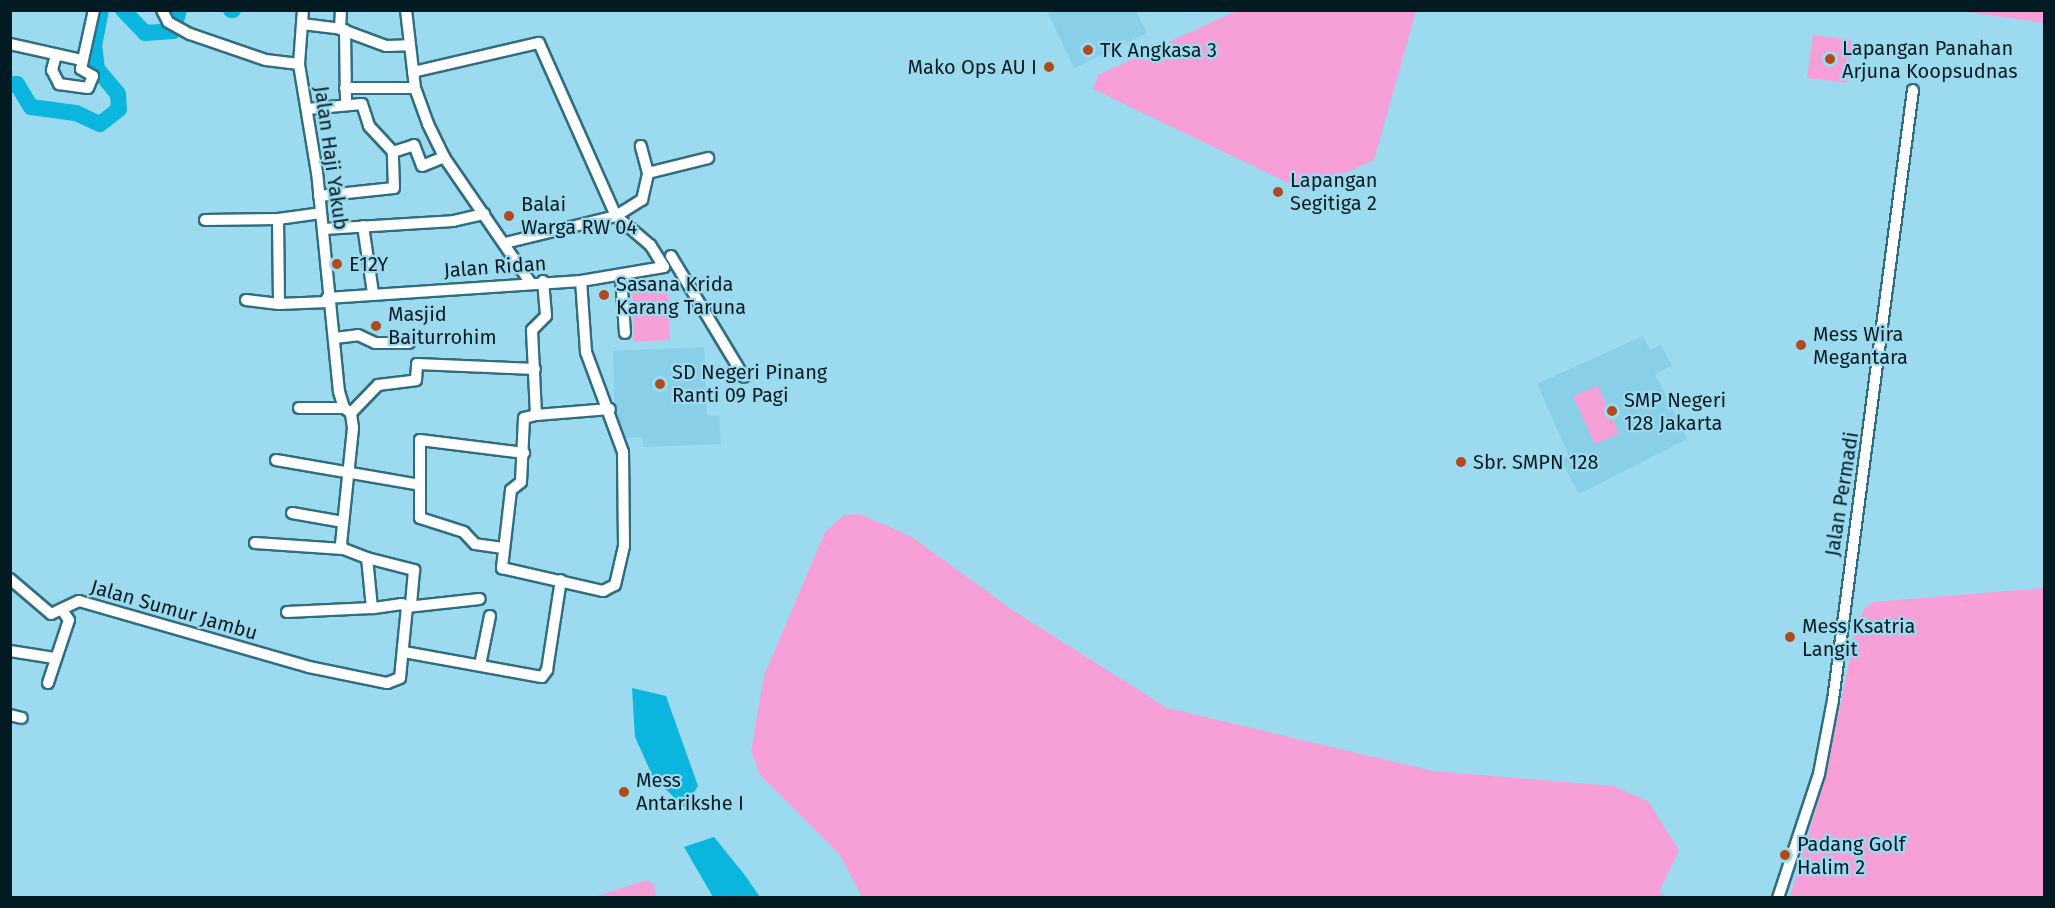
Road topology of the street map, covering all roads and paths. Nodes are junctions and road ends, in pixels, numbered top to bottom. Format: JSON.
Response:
{"nodes":[{"id":1,"x":94,"y":10,"type":"edge"},
{"id":2,"x":162,"y":10,"type":"edge"},
{"id":3,"x":303,"y":10,"type":"edge"},
{"id":4,"x":341,"y":10,"type":"edge"},
{"id":5,"x":406,"y":10,"type":"edge"},
{"id":6,"x":302,"y":24,"type":"junction"},
{"id":7,"x":342,"y":30,"type":"junction"},
{"id":8,"x":10,"y":44,"type":"edge"},
{"id":9,"x":410,"y":45,"type":"junction"},
{"id":10,"x":56,"y":55,"type":"junction"},
{"id":11,"x":82,"y":60,"type":"junction"},
{"id":12,"x":299,"y":64,"type":"junction"},
{"id":13,"x":413,"y":72,"type":"junction"},
{"id":14,"x":345,"y":88,"type":"junction"},
{"id":15,"x":415,"y":88,"type":"junction"},
{"id":16,"x":1913,"y":90,"type":"dead end"},
{"id":17,"x":346,"y":105,"type":"junction"},
{"id":18,"x":307,"y":110,"type":"junction"},
{"id":19,"x":640,"y":146,"type":"dead end"},
{"id":20,"x":393,"y":152,"type":"junction"},
{"id":21,"x":444,"y":157,"type":"junction"},
{"id":22,"x":708,"y":158,"type":"dead end"},
{"id":23,"x":648,"y":173,"type":"junction"},
{"id":24,"x":319,"y":196,"type":"junction"},
{"id":25,"x":321,"y":213,"type":"junction"},
{"id":26,"x":484,"y":214,"type":"junction"},
{"id":27,"x":616,"y":216,"type":"junction"},
{"id":28,"x":278,"y":219,"type":"junction"},
{"id":29,"x":205,"y":220,"type":"dead end"},
{"id":30,"x":363,"y":226,"type":"junction"},
{"id":31,"x":324,"y":229,"type":"junction"},
{"id":32,"x":505,"y":243,"type":"junction"},
{"id":33,"x":671,"y":256,"type":"dead end"},
{"id":34,"x":621,"y":276,"type":"junction"},
{"id":35,"x":543,"y":281,"type":"junction"},
{"id":36,"x":581,"y":281,"type":"junction"},
{"id":37,"x":530,"y":282,"type":"junction"},
{"id":38,"x":373,"y":292,"type":"junction"},
{"id":39,"x":246,"y":300,"type":"dead end"},
{"id":40,"x":328,"y":300,"type":"junction"},
{"id":41,"x":279,"y":304,"type":"junction"},
{"id":42,"x":625,"y":333,"type":"dead end"},
{"id":43,"x":335,"y":338,"type":"junction"},
{"id":44,"x":409,"y":343,"type":"dead end"},
{"id":45,"x":535,"y":369,"type":"junction"},
{"id":46,"x":744,"y":376,"type":"dead end"},
{"id":47,"x":299,"y":408,"type":"dead end"},
{"id":48,"x":610,"y":409,"type":"junction"},
{"id":49,"x":348,"y":410,"type":"junction"},
{"id":50,"x":536,"y":415,"type":"junction"},
{"id":51,"x":524,"y":453,"type":"junction"},
{"id":52,"x":276,"y":460,"type":"dead end"},
{"id":53,"x":351,"y":471,"type":"junction"},
{"id":54,"x":420,"y":485,"type":"junction"},
{"id":55,"x":292,"y":513,"type":"dead end"},
{"id":56,"x":344,"y":522,"type":"junction"},
{"id":57,"x":255,"y":543,"type":"dead end"},
{"id":58,"x":503,"y":548,"type":"junction"},
{"id":59,"x":343,"y":549,"type":"junction"},
{"id":60,"x":367,"y":558,"type":"junction"},
{"id":61,"x":10,"y":579,"type":"edge"},
{"id":62,"x":561,"y":580,"type":"junction"},
{"id":63,"x":480,"y":599,"type":"dead end"},
{"id":64,"x":409,"y":607,"type":"junction"},
{"id":65,"x":372,"y":608,"type":"junction"},
{"id":66,"x":62,"y":610,"type":"junction"},
{"id":67,"x":287,"y":612,"type":"dead end"},
{"id":68,"x":490,"y":616,"type":"dead end"},
{"id":69,"x":10,"y":651,"type":"edge"},
{"id":70,"x":404,"y":652,"type":"junction"},
{"id":71,"x":54,"y":658,"type":"junction"},
{"id":72,"x":480,"y":664,"type":"junction"},
{"id":73,"x":48,"y":683,"type":"dead end"},
{"id":74,"x":10,"y":715,"type":"edge"},
{"id":75,"x":22,"y":718,"type":"dead end"},
{"id":76,"x":1778,"y":897,"type":"edge"}],
"edges":[{"from":1,"to":11,"type":"street"},
{"from":2,"to":12,"type":"street"},
{"from":3,"to":6,"type":"street","name":"Jalan Haji Yakub"},
{"from":4,"to":7,"type":"street"},
{"from":5,"to":9,"type":"street"},
{"from":6,"to":7,"type":"street"},
{"from":6,"to":12,"type":"street","name":"Jalan Haji Yakub"},
{"from":7,"to":9,"type":"street"},
{"from":7,"to":14,"type":"street"},
{"from":8,"to":10,"type":"street"},
{"from":9,"to":13,"type":"street"},
{"from":10,"to":11,"type":"street"},
{"from":10,"to":11,"type":"street"},
{"from":12,"to":18,"type":"street","name":"Jalan Haji Yakub"},
{"from":13,"to":15,"type":"street"},
{"from":13,"to":27,"type":"street"},
{"from":14,"to":15,"type":"street"},
{"from":14,"to":17,"type":"street"},
{"from":15,"to":21,"type":"street"},
{"from":16,"to":76,"type":"street","name":"Jalan Permadi"},
{"from":17,"to":18,"type":"street"},
{"from":17,"to":20,"type":"street"},
{"from":18,"to":24,"type":"street","name":"Jalan Haji Yakub"},
{"from":19,"to":23,"type":"street"},
{"from":20,"to":21,"type":"street"},
{"from":20,"to":24,"type":"street"},
{"from":21,"to":26,"type":"street"},
{"from":22,"to":23,"type":"street"},
{"from":23,"to":27,"type":"street"},
{"from":24,"to":25,"type":"street","name":"Jalan Haji Yakub"},
{"from":25,"to":28,"type":"street"},
{"from":25,"to":31,"type":"street","name":"Jalan Haji Yakub"},
{"from":26,"to":30,"type":"street"},
{"from":26,"to":32,"type":"street"},
{"from":27,"to":32,"type":"street"},
{"from":27,"to":34,"type":"street","name":"Jalan Ridan"},
{"from":28,"to":29,"type":"street"},
{"from":28,"to":41,"type":"street"},
{"from":30,"to":31,"type":"street"},
{"from":30,"to":38,"type":"street"},
{"from":31,"to":40,"type":"street","name":"Jalan Haji Yakub"},
{"from":32,"to":37,"type":"street"},
{"from":33,"to":46,"type":"street"},
{"from":34,"to":36,"type":"street","name":"Jalan Ridan"},
{"from":34,"to":42,"type":"street"},
{"from":35,"to":36,"type":"street","name":"Jalan Ridan"},
{"from":35,"to":37,"type":"street","name":"Jalan Ridan"},
{"from":35,"to":45,"type":"street"},
{"from":36,"to":48,"type":"street"},
{"from":37,"to":38,"type":"street","name":"Jalan Ridan"},
{"from":38,"to":40,"type":"street","name":"Jalan Ridan"},
{"from":39,"to":41,"type":"street","name":"Jalan Ridan"},
{"from":40,"to":41,"type":"street","name":"Jalan Ridan"},
{"from":40,"to":43,"type":"street","name":"Jalan Haji Yakub"},
{"from":43,"to":44,"type":"street"},
{"from":43,"to":49,"type":"street","name":"Jalan Haji Yakub"},
{"from":45,"to":49,"type":"street"},
{"from":45,"to":50,"type":"street"},
{"from":47,"to":49,"type":"street"},
{"from":48,"to":50,"type":"street"},
{"from":48,"to":62,"type":"street"},
{"from":49,"to":53,"type":"street","name":"Jalan Haji Yakub"},
{"from":50,"to":51,"type":"street"},
{"from":51,"to":54,"type":"street"},
{"from":51,"to":58,"type":"street"},
{"from":52,"to":53,"type":"street"},
{"from":53,"to":54,"type":"street"},
{"from":53,"to":56,"type":"street","name":"Jalan Haji Yakub"},
{"from":54,"to":58,"type":"street"},
{"from":55,"to":56,"type":"street"},
{"from":56,"to":59,"type":"street","name":"Jalan Haji Yakub"},
{"from":57,"to":59,"type":"street"},
{"from":58,"to":62,"type":"street"},
{"from":59,"to":60,"type":"street"},
{"from":60,"to":64,"type":"street"},
{"from":60,"to":65,"type":"street"},
{"from":61,"to":66,"type":"street","name":"Jalan Sumur Jambu"},
{"from":62,"to":72,"type":"street"},
{"from":63,"to":64,"type":"street"},
{"from":64,"to":65,"type":"street"},
{"from":64,"to":70,"type":"street"},
{"from":65,"to":67,"type":"street"},
{"from":66,"to":70,"type":"street","name":"Jalan Sumur Jambu"},
{"from":66,"to":71,"type":"street"},
{"from":68,"to":72,"type":"street"},
{"from":69,"to":71,"type":"street"},
{"from":70,"to":72,"type":"street"},
{"from":71,"to":73,"type":"street"},
{"from":74,"to":75,"type":"street"}]}
